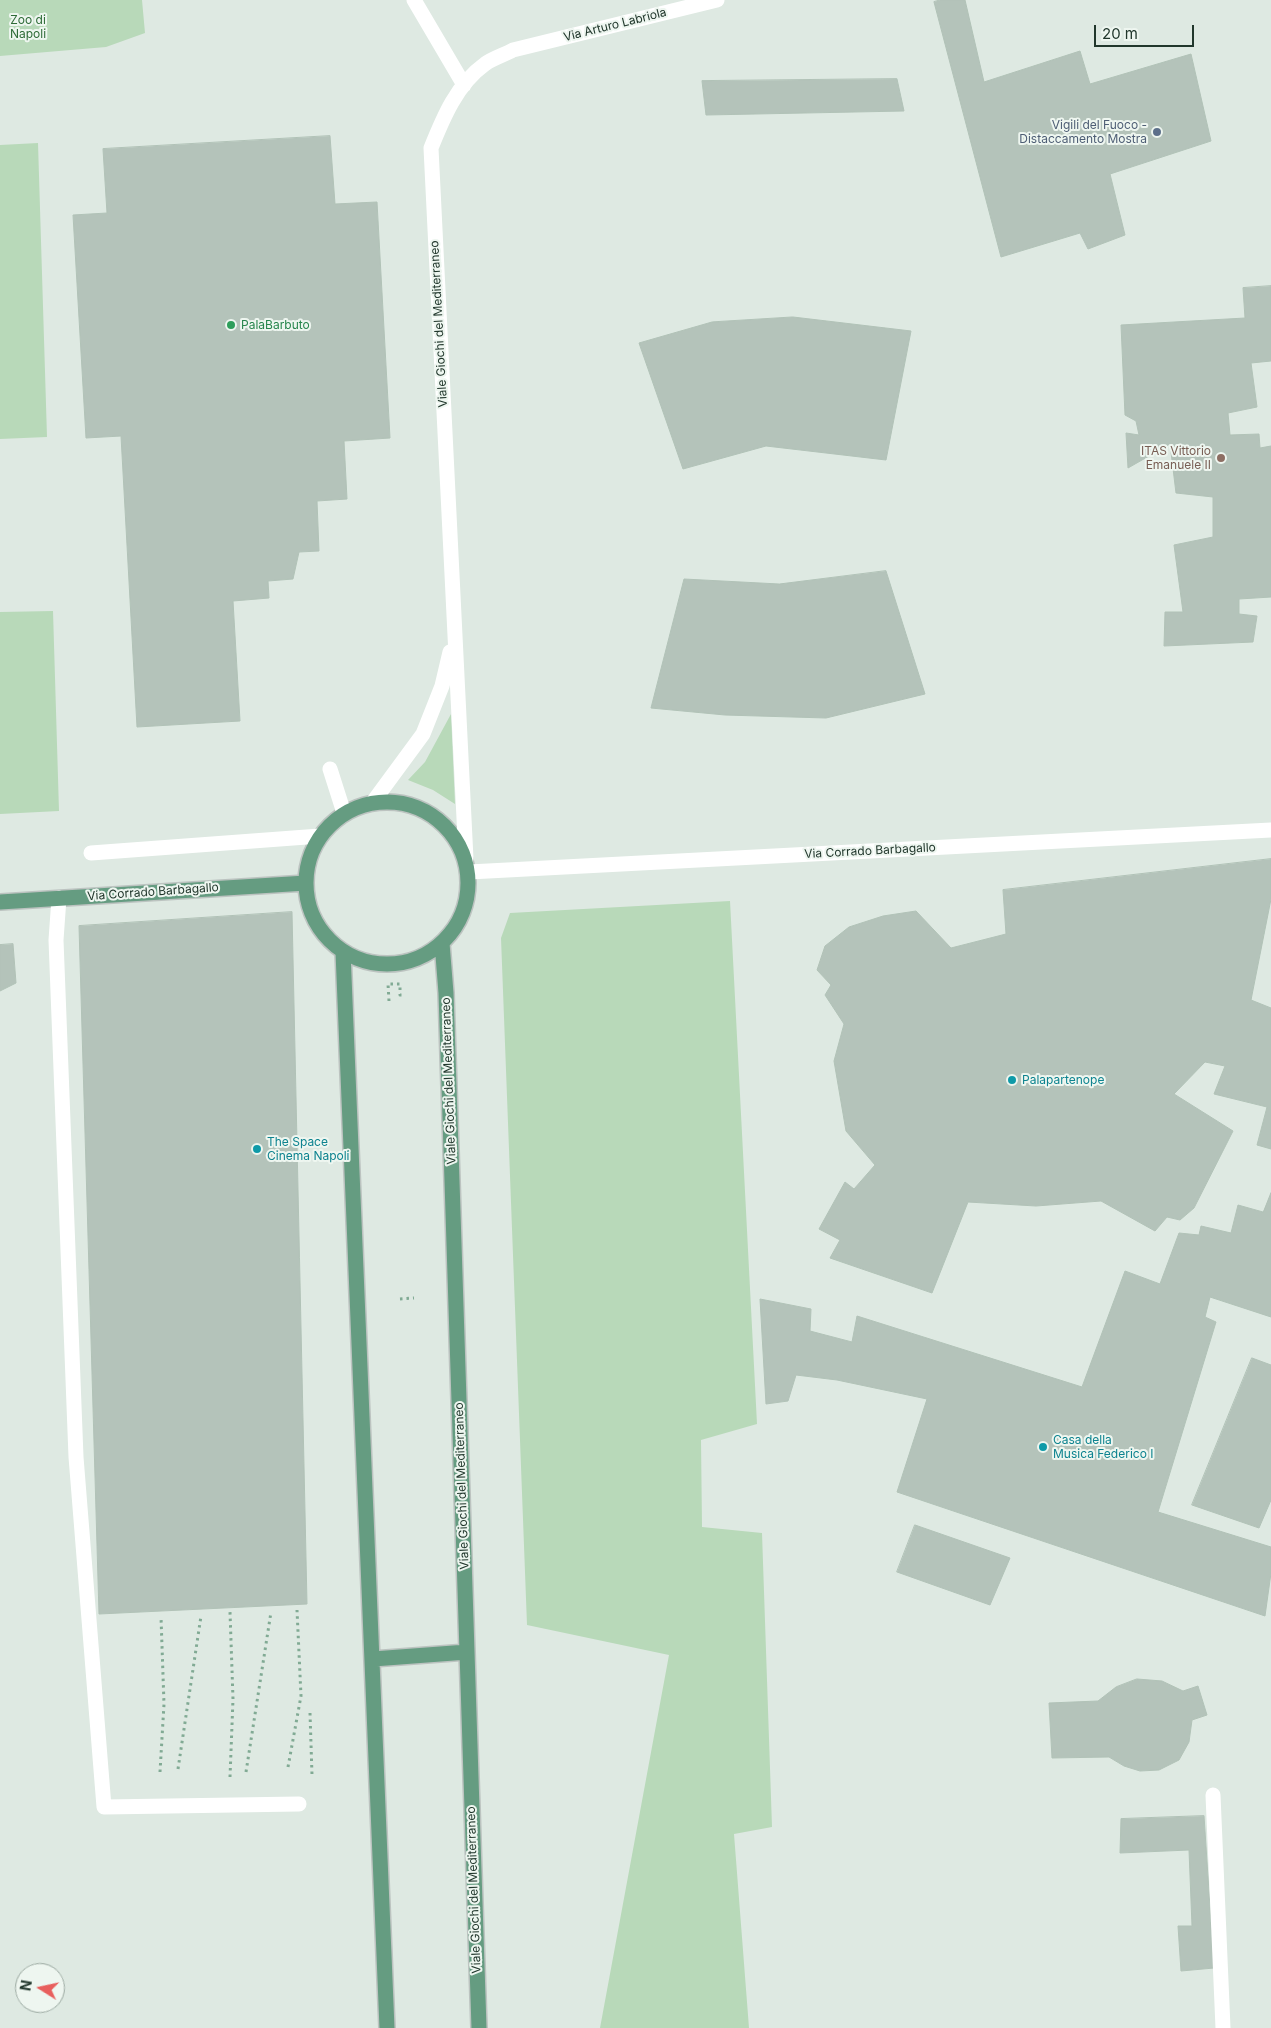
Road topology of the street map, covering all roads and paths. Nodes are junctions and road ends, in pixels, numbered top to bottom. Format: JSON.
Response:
{"nodes":[{"id":1,"x":414,"y":0,"type":"edge"},
{"id":2,"x":717,"y":0,"type":"edge"},
{"id":3,"x":513,"y":50,"type":"joint"},
{"id":4,"x":464,"y":85,"type":"junction"},
{"id":5,"x":454,"y":633,"type":"junction"},
{"id":6,"x":330,"y":769,"type":"dead end"},
{"id":7,"x":373,"y":802,"type":"junction"},
{"id":8,"x":344,"y":814,"type":"junction"},
{"id":9,"x":1271,"y":830,"type":"edge"},
{"id":10,"x":320,"y":836,"type":"junction"},
{"id":11,"x":91,"y":853,"type":"dead end"},
{"id":12,"x":467,"y":866,"type":"junction"},
{"id":13,"x":306,"y":882,"type":"junction"},
{"id":14,"x":59,"y":898,"type":"junction"},
{"id":15,"x":0,"y":902,"type":"edge"},
{"id":16,"x":442,"y":943,"type":"junction"},
{"id":17,"x":344,"y":952,"type":"junction"},
{"id":18,"x":403,"y":995,"type":"dead end"},
{"id":19,"x":389,"y":1001,"type":"dead end"},
{"id":20,"x":414,"y":1298,"type":"dead end"},
{"id":21,"x":400,"y":1299,"type":"dead end"},
{"id":22,"x":297,"y":1610,"type":"dead end"},
{"id":23,"x":230,"y":1612,"type":"dead end"},
{"id":24,"x":271,"y":1612,"type":"dead end"},
{"id":25,"x":201,"y":1616,"type":"dead end"},
{"id":26,"x":161,"y":1617,"type":"dead end"},
{"id":27,"x":466,"y":1652,"type":"junction"},
{"id":28,"x":373,"y":1659,"type":"junction"},
{"id":29,"x":310,"y":1713,"type":"dead end"},
{"id":30,"x":288,"y":1767,"type":"dead end"},
{"id":31,"x":178,"y":1769,"type":"dead end"},
{"id":32,"x":160,"y":1772,"type":"dead end"},
{"id":33,"x":246,"y":1772,"type":"dead end"},
{"id":34,"x":312,"y":1775,"type":"dead end"},
{"id":35,"x":230,"y":1777,"type":"dead end"},
{"id":36,"x":1213,"y":1795,"type":"dead end"},
{"id":37,"x":299,"y":1804,"type":"dead end"},
{"id":38,"x":387,"y":2028,"type":"edge"},
{"id":39,"x":479,"y":2028,"type":"edge"},
{"id":40,"x":1223,"y":2028,"type":"edge"}],
"edges":[{"from":1,"to":4,"type":"street"},
{"from":2,"to":3,"type":"street","name":"Via Arturo Labriola"},
{"from":3,"to":4,"type":"street","name":"Viale Giochi del Mediterraneo"},
{"from":4,"to":5,"type":"street","name":"Viale Giochi del Mediterraneo"},
{"from":5,"to":7,"type":"street","name":"Viale Giochi del Mediterraneo"},
{"from":5,"to":12,"type":"street","name":"Viale Giochi del Mediterraneo"},
{"from":6,"to":8,"type":"street"},
{"from":7,"to":8,"type":"main road"},
{"from":7,"to":12,"type":"main road"},
{"from":8,"to":10,"type":"main road"},
{"from":9,"to":12,"type":"street","name":"Via Corrado Barbagallo"},
{"from":10,"to":11,"type":"street"},
{"from":10,"to":13,"type":"main road"},
{"from":12,"to":16,"type":"main road"},
{"from":13,"to":14,"type":"main road","name":"Via Corrado Barbagallo"},
{"from":13,"to":17,"type":"main road"},
{"from":14,"to":15,"type":"main road","name":"Via Corrado Barbagallo"},
{"from":14,"to":37,"type":"street"},
{"from":16,"to":17,"type":"main road"},
{"from":16,"to":27,"type":"main road","name":"Viale Giochi del Mediterraneo"},
{"from":17,"to":28,"type":"main road"},
{"from":18,"to":19,"type":"path"},
{"from":20,"to":21,"type":"path"},
{"from":22,"to":30,"type":"path"},
{"from":23,"to":35,"type":"path"},
{"from":24,"to":33,"type":"path"},
{"from":25,"to":31,"type":"path"},
{"from":26,"to":32,"type":"path"},
{"from":27,"to":28,"type":"main road"},
{"from":27,"to":39,"type":"main road","name":"Viale Giochi del Mediterraneo"},
{"from":28,"to":38,"type":"main road"},
{"from":29,"to":34,"type":"path"},
{"from":36,"to":40,"type":"street"}]}
